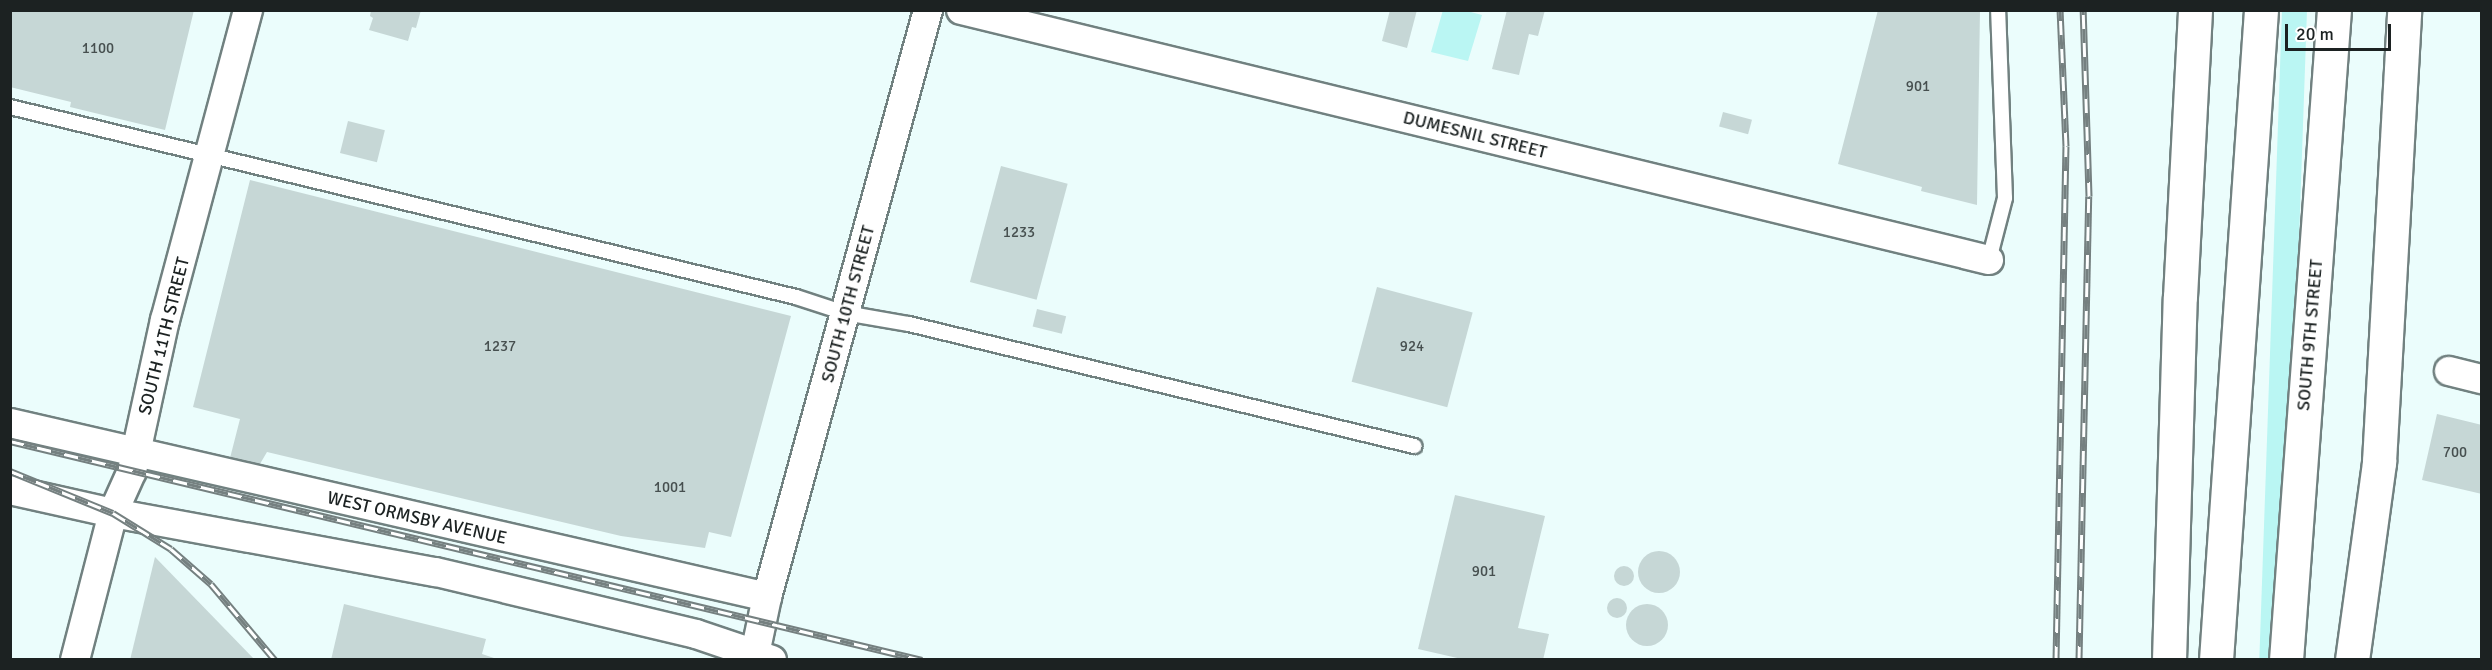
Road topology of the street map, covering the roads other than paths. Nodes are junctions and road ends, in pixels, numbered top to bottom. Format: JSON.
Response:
{"nodes":[{"id":1,"x":248,"y":10,"type":"edge"},
{"id":2,"x":928,"y":10,"type":"edge"},
{"id":3,"x":961,"y":10,"type":"edge"},
{"id":4,"x":1998,"y":10,"type":"edge"},
{"id":5,"x":2195,"y":10,"type":"edge"},
{"id":6,"x":2261,"y":10,"type":"edge"},
{"id":7,"x":2334,"y":10,"type":"edge"},
{"id":8,"x":2404,"y":10,"type":"edge"},
{"id":9,"x":10,"y":107,"type":"edge"},
{"id":10,"x":211,"y":155,"type":"junction"},
{"id":11,"x":1989,"y":260,"type":"joint"},
{"id":12,"x":845,"y":313,"type":"junction"},
{"id":13,"x":2449,"y":371,"type":"dead end"},
{"id":14,"x":2481,"y":379,"type":"edge"},
{"id":15,"x":10,"y":423,"type":"edge"},
{"id":16,"x":1414,"y":446,"type":"dead end"},
{"id":17,"x":136,"y":453,"type":"junction"},
{"id":18,"x":10,"y":490,"type":"edge"},
{"id":19,"x":113,"y":513,"type":"junction"},
{"id":20,"x":768,"y":597,"type":"junction"},
{"id":21,"x":760,"y":658,"type":"edge"},
{"id":22,"x":75,"y":660,"type":"edge"},
{"id":23,"x":2169,"y":660,"type":"edge"},
{"id":24,"x":2216,"y":660,"type":"edge"},
{"id":25,"x":2286,"y":660,"type":"edge"},
{"id":26,"x":2352,"y":660,"type":"edge"}],
"edges":[{"from":1,"to":10,"type":"street","name":"SOUTH 11TH STREET"},
{"from":2,"to":12,"type":"street","name":"SOUTH 10TH STREET"},
{"from":3,"to":11,"type":"street","name":"DUMESNIL STREET"},
{"from":4,"to":11,"type":"lane"},
{"from":5,"to":23,"type":"main road"},
{"from":6,"to":24,"type":"main road"},
{"from":7,"to":25,"type":"main road","name":"SOUTH 9TH STREET"},
{"from":8,"to":26,"type":"main road"},
{"from":9,"to":10,"type":"lane"},
{"from":10,"to":12,"type":"lane"},
{"from":10,"to":17,"type":"street","name":"SOUTH 11TH STREET"},
{"from":12,"to":16,"type":"lane"},
{"from":12,"to":20,"type":"street","name":"SOUTH 10TH STREET"},
{"from":13,"to":14,"type":"street"},
{"from":15,"to":17,"type":"street","name":"WEST ORMSBY AVENUE"},
{"from":17,"to":19,"type":"street","name":"SOUTH 11TH STREET"},
{"from":17,"to":20,"type":"street","name":"WEST ORMSBY AVENUE"},
{"from":18,"to":19,"type":"street"},
{"from":19,"to":21,"type":"street"},
{"from":19,"to":22,"type":"street","name":"SOUTH 11TH STREET"},
{"from":20,"to":21,"type":"street"}]}
